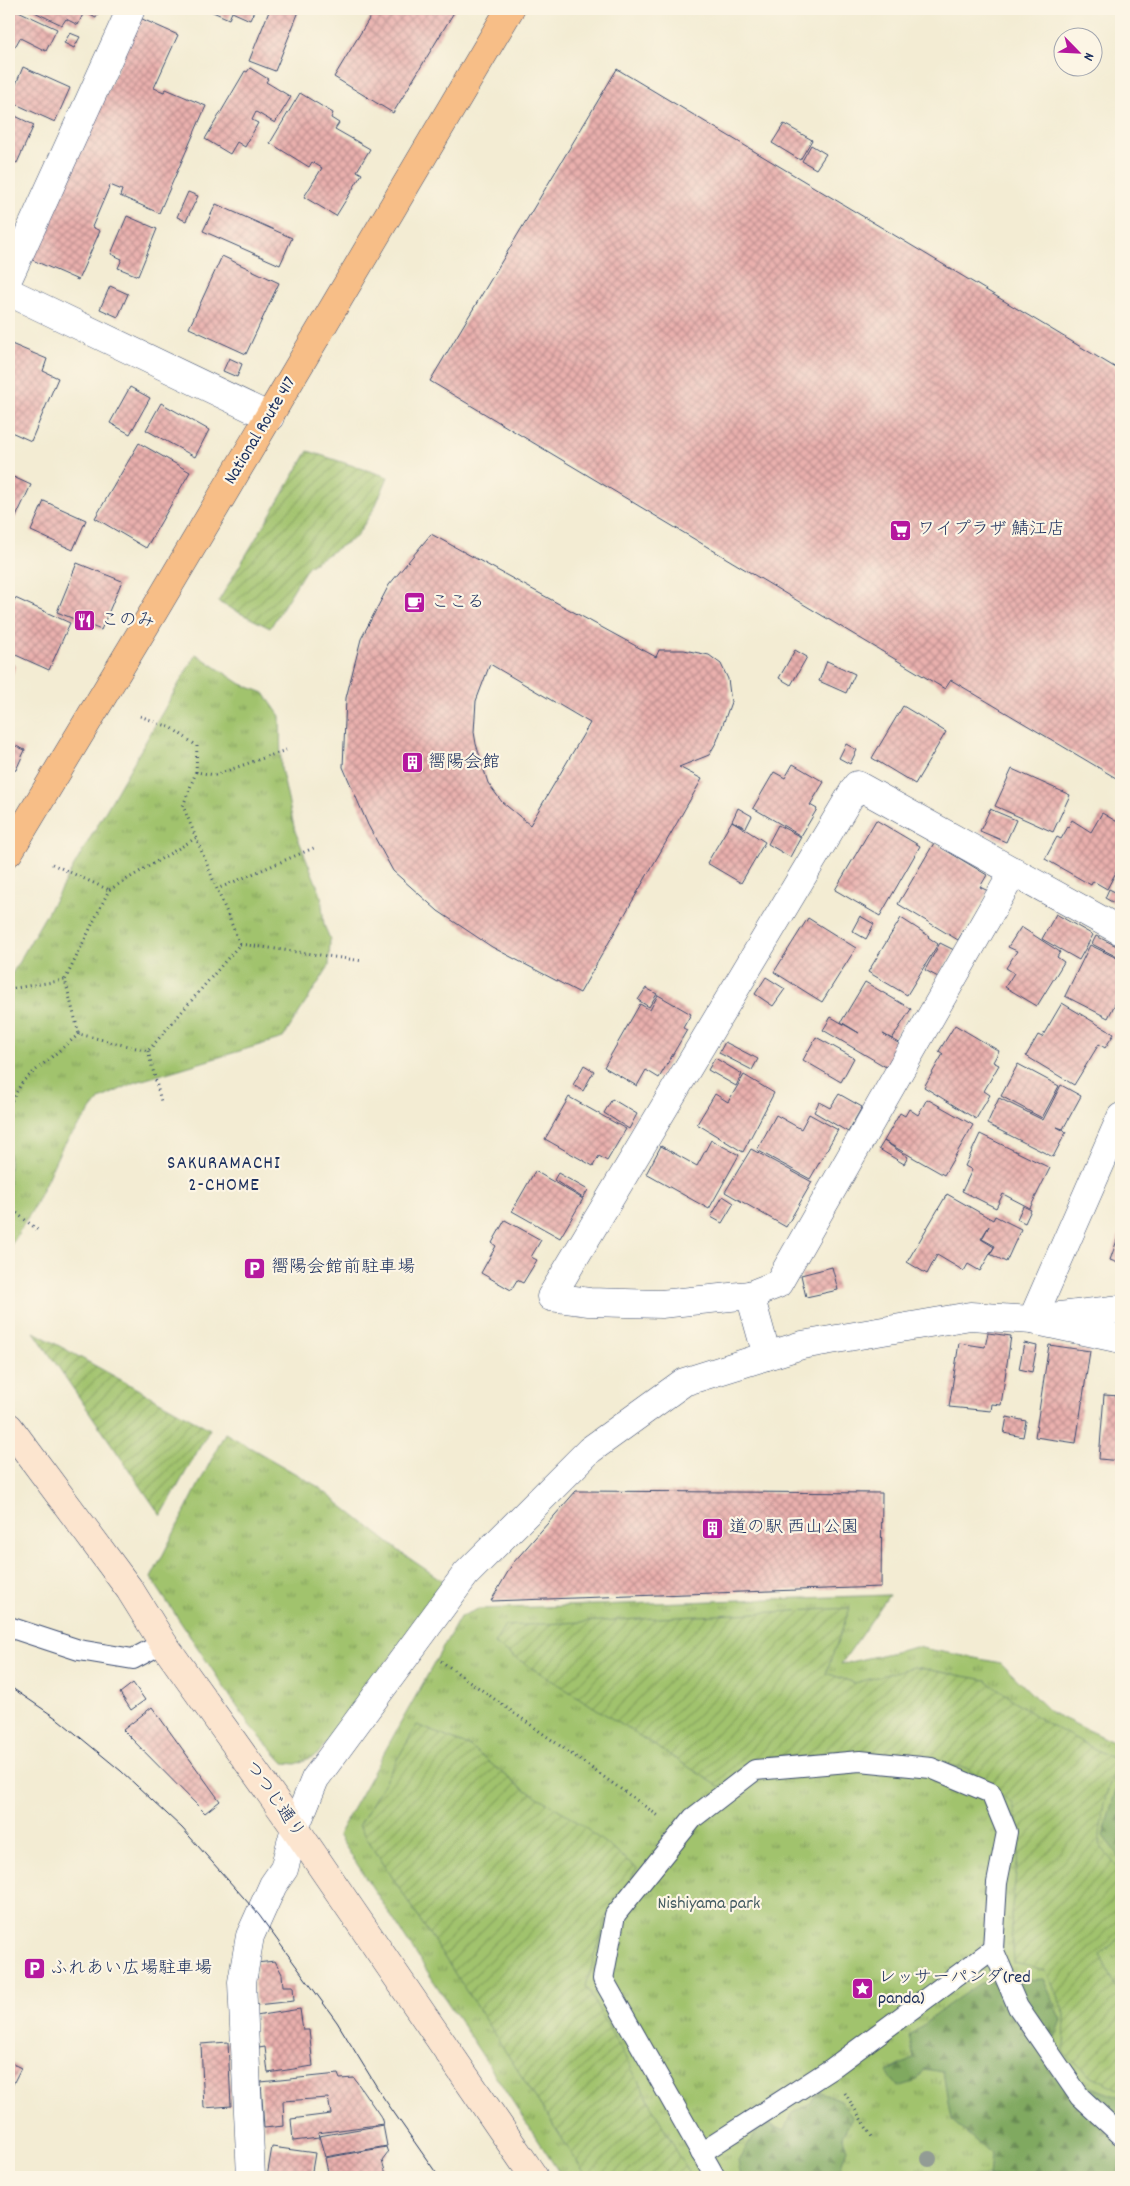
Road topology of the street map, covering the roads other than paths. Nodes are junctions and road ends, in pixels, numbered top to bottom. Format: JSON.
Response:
{"nodes":[{"id":1,"x":131,"y":9,"type":"edge"},
{"id":2,"x":510,"y":9,"type":"edge"},
{"id":3,"x":9,"y":277,"type":"edge"},
{"id":4,"x":9,"y":292,"type":"edge"},
{"id":5,"x":270,"y":417,"type":"junction"},
{"id":6,"x":10,"y":848,"type":"edge"},
{"id":7,"x":1014,"y":871,"type":"junction"},
{"id":8,"x":1121,"y":931,"type":"edge"},
{"id":9,"x":1121,"y":1117,"type":"edge"},
{"id":10,"x":750,"y":1295,"type":"junction"},
{"id":11,"x":1121,"y":1309,"type":"edge"},
{"id":12,"x":1032,"y":1320,"type":"junction"},
{"id":13,"x":1121,"y":1339,"type":"edge"},
{"id":14,"x":767,"y":1356,"type":"junction"},
{"id":15,"x":9,"y":1427,"type":"edge"},
{"id":16,"x":9,"y":1627,"type":"edge"},
{"id":17,"x":162,"y":1643,"type":"junction"},
{"id":18,"x":295,"y":1828,"type":"junction"},
{"id":19,"x":993,"y":1949,"type":"junction"},
{"id":20,"x":1121,"y":2135,"type":"edge"},
{"id":21,"x":701,"y":2153,"type":"junction"},
{"id":22,"x":251,"y":2177,"type":"edge"},
{"id":23,"x":534,"y":2177,"type":"edge"},
{"id":24,"x":715,"y":2177,"type":"edge"}],
"edges":[{"from":1,"to":3,"type":"street"},
{"from":2,"to":5,"type":"highway","name":"National Route 417"},
{"from":4,"to":5,"type":"street"},
{"from":5,"to":6,"type":"highway","name":"National Route 417"},
{"from":7,"to":8,"type":"street"},
{"from":7,"to":10,"type":"street"},
{"from":7,"to":10,"type":"street"},
{"from":9,"to":12,"type":"street"},
{"from":10,"to":14,"type":"street"},
{"from":11,"to":12,"type":"street"},
{"from":12,"to":13,"type":"street"},
{"from":12,"to":14,"type":"street"},
{"from":14,"to":18,"type":"street"},
{"from":15,"to":17,"type":"street","name":"つつじ通り"},
{"from":16,"to":17,"type":"lane"},
{"from":17,"to":18,"type":"street","name":"つつじ通り"},
{"from":18,"to":22,"type":"street"},
{"from":18,"to":23,"type":"street","name":"つつじ通り"},
{"from":19,"to":20,"type":"lane"},
{"from":19,"to":21,"type":"lane"},
{"from":19,"to":21,"type":"lane"},
{"from":21,"to":24,"type":"lane"}]}
